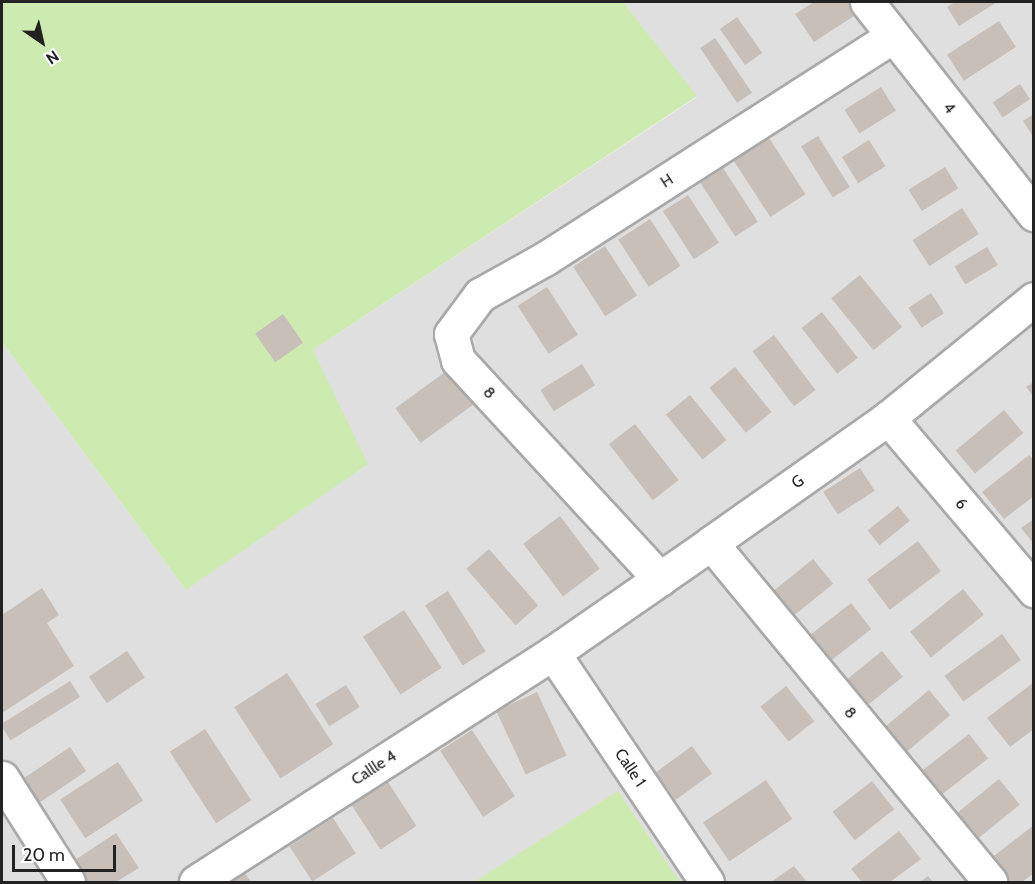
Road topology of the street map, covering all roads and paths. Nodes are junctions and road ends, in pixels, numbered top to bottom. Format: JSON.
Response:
{"nodes":[{"id":1,"x":867,"y":2,"type":"edge"},
{"id":2,"x":892,"y":37,"type":"junction"},
{"id":3,"x":1034,"y":214,"type":"edge"},
{"id":4,"x":1034,"y":299,"type":"edge"},
{"id":5,"x":451,"y":334,"type":"joint"},
{"id":6,"x":888,"y":418,"type":"junction"},
{"id":7,"x":711,"y":543,"type":"junction"},
{"id":8,"x":660,"y":579,"type":"junction"},
{"id":9,"x":1034,"y":590,"type":"edge"},
{"id":10,"x":553,"y":653,"type":"junction"},
{"id":11,"x":2,"y":778,"type":"edge"},
{"id":12,"x":68,"y":882,"type":"edge"},
{"id":13,"x":196,"y":882,"type":"edge"},
{"id":14,"x":707,"y":882,"type":"edge"},
{"id":15,"x":990,"y":882,"type":"edge"}],
"edges":[{"from":1,"to":2,"type":"street","name":"4"},
{"from":2,"to":3,"type":"street","name":"4"},
{"from":2,"to":5,"type":"street","name":"H"},
{"from":4,"to":6,"type":"street","name":"G"},
{"from":5,"to":8,"type":"street","name":"8"},
{"from":6,"to":7,"type":"street","name":"G"},
{"from":6,"to":9,"type":"street","name":"6"},
{"from":7,"to":8,"type":"street","name":"G"},
{"from":7,"to":15,"type":"street","name":"8"},
{"from":8,"to":10,"type":"street","name":"G"},
{"from":10,"to":13,"type":"street","name":"Callle 4"},
{"from":10,"to":14,"type":"street","name":"Calle 1"},
{"from":11,"to":12,"type":"street"}]}
